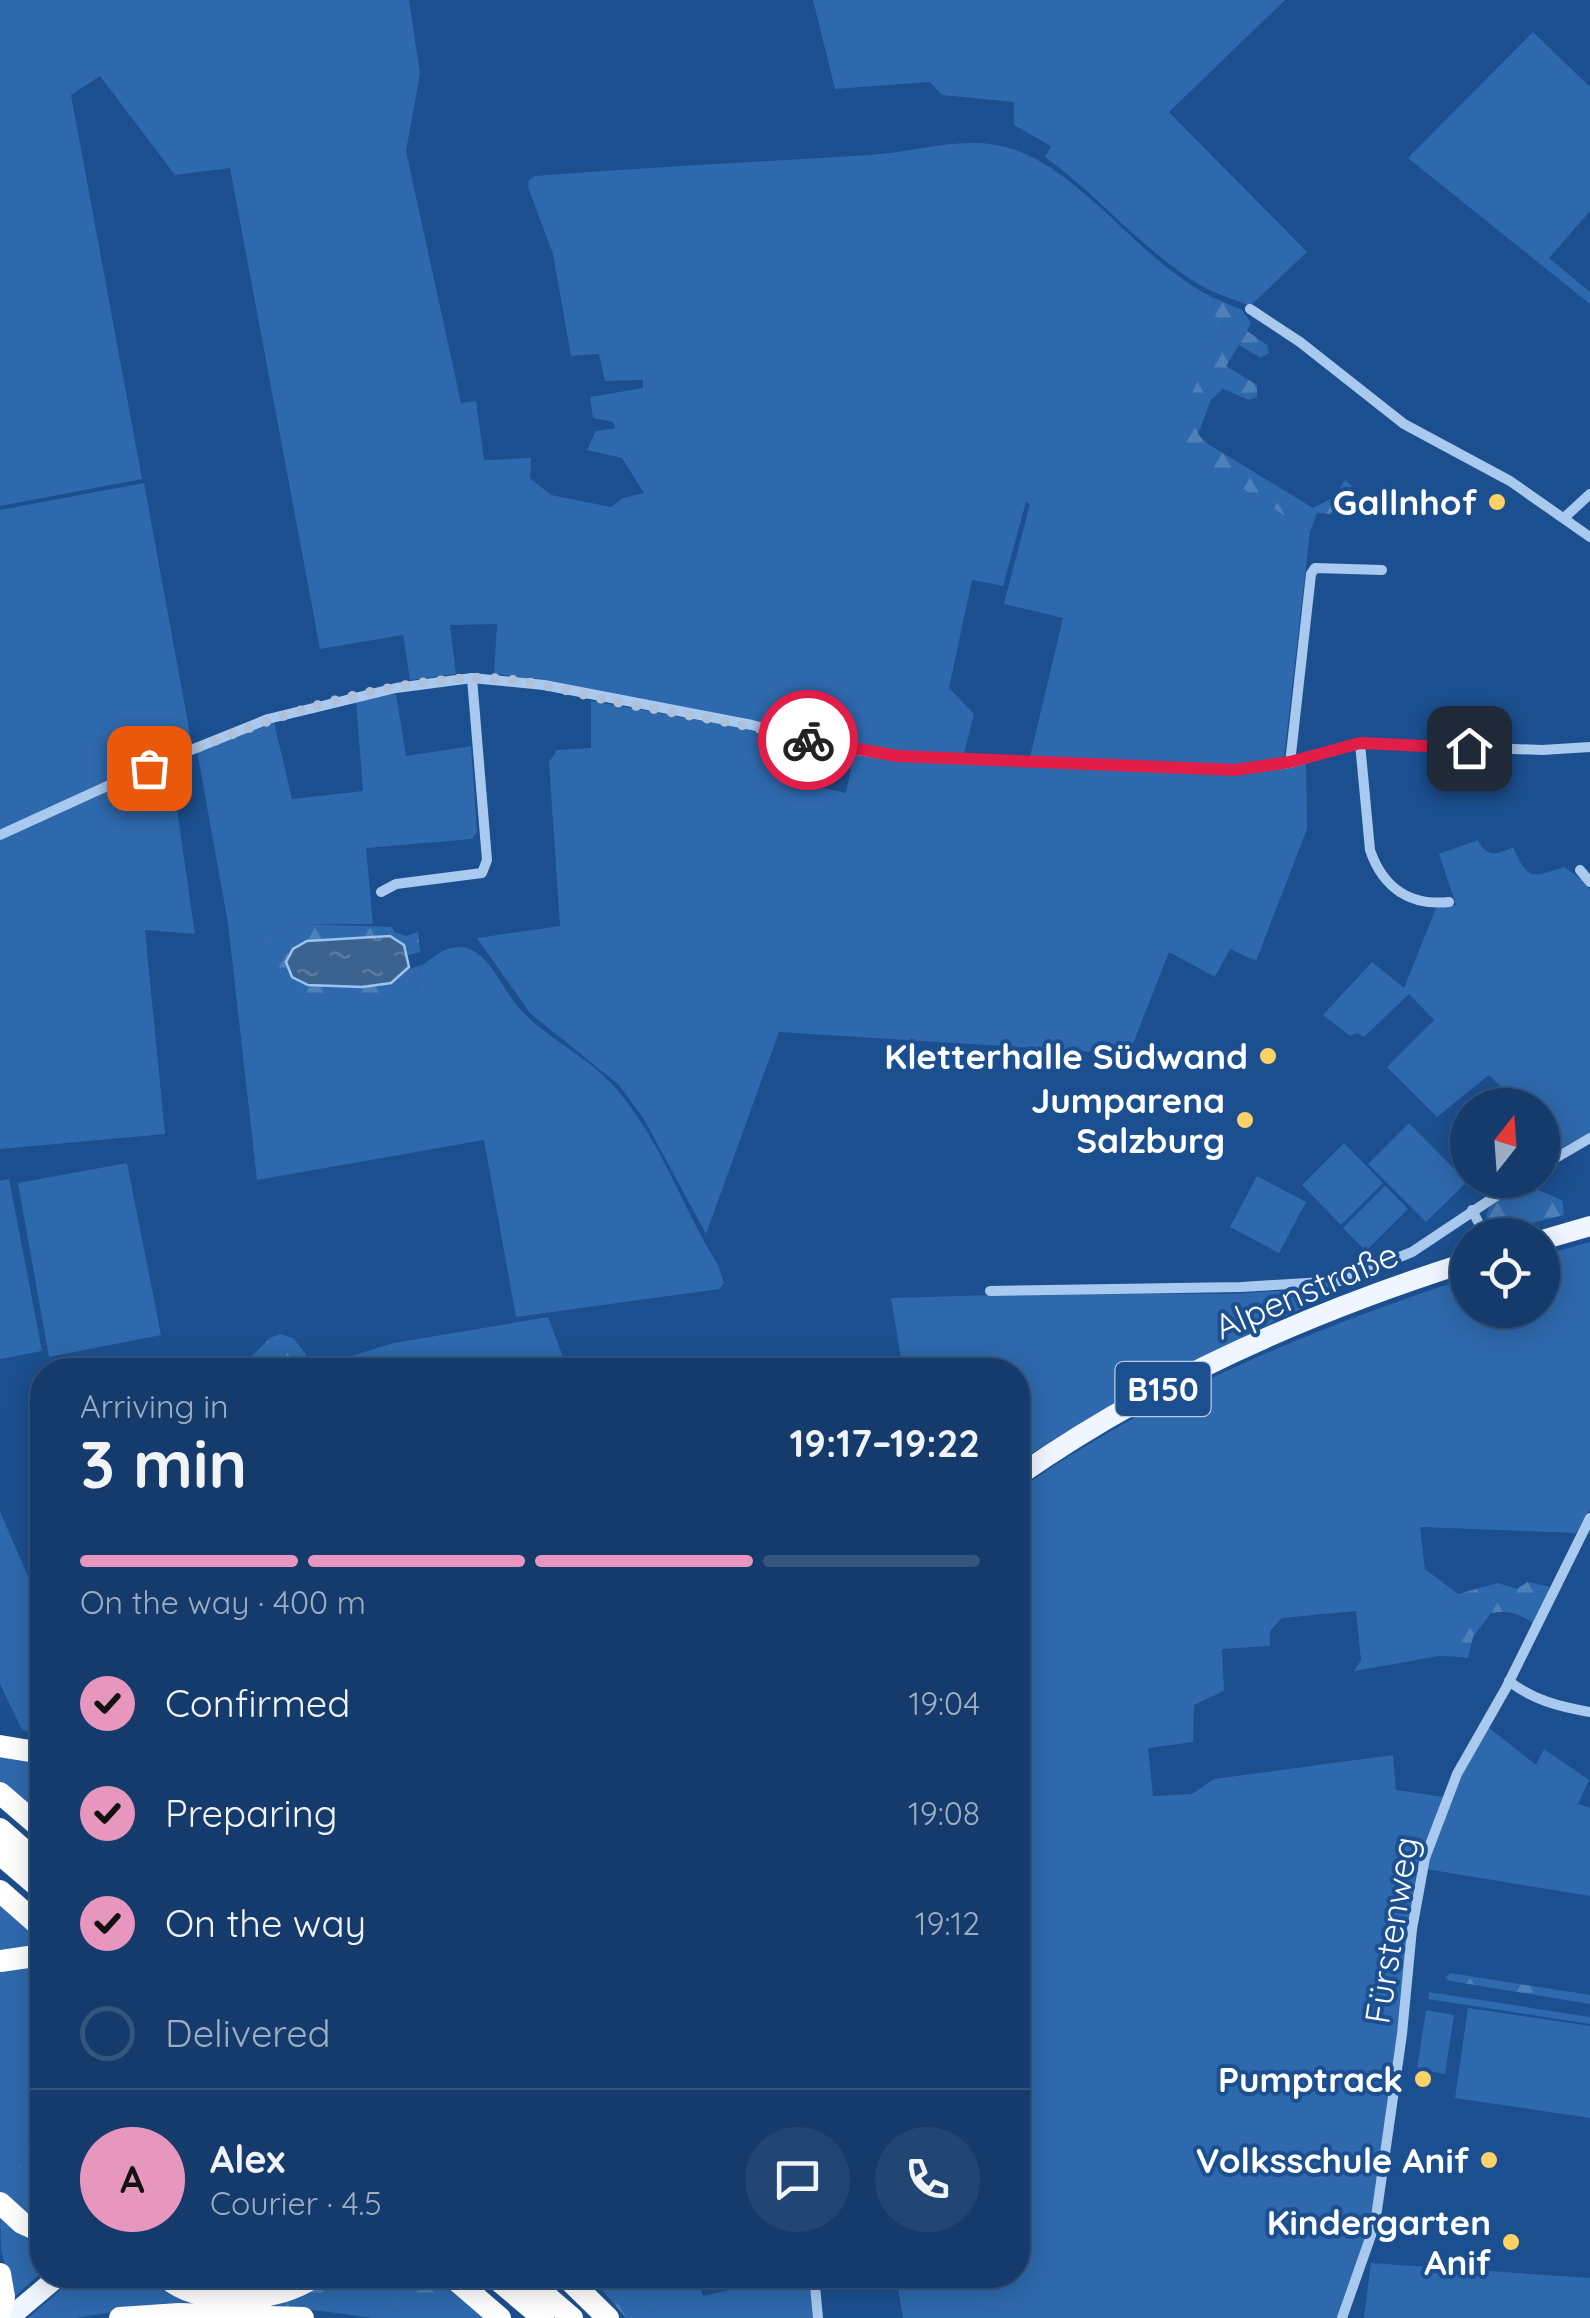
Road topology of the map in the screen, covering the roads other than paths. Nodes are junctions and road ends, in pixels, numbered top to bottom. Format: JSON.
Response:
{"nodes":[{"id":1,"x":1250,"y":310,"type":"dead end"},
{"id":2,"x":1590,"y":494,"type":"edge"},
{"id":3,"x":1565,"y":517,"type":"junction"},
{"id":4,"x":1590,"y":537,"type":"edge"},
{"id":5,"x":1382,"y":570,"type":"dead end"},
{"id":6,"x":472,"y":678,"type":"junction"},
{"id":7,"x":1360,"y":743,"type":"junction"},
{"id":8,"x":1590,"y":746,"type":"edge"},
{"id":9,"x":1290,"y":762,"type":"junction"},
{"id":10,"x":0,"y":835,"type":"edge"},
{"id":11,"x":1580,"y":870,"type":"dead end"},
{"id":12,"x":1590,"y":882,"type":"edge"},
{"id":13,"x":382,"y":892,"type":"dead end"},
{"id":14,"x":1449,"y":902,"type":"dead end"},
{"id":15,"x":1590,"y":1138,"type":"edge"},
{"id":16,"x":1560,"y":1156,"type":"edge"},
{"id":17,"x":1491,"y":1198,"type":"edge"},
{"id":18,"x":1472,"y":1210,"type":"junction"},
{"id":19,"x":1476,"y":1218,"type":"edge"},
{"id":20,"x":1590,"y":1226,"type":"edge"},
{"id":21,"x":1560,"y":1235,"type":"edge"},
{"id":22,"x":1450,"y":1268,"type":"edge"},
{"id":23,"x":990,"y":1290,"type":"dead end"},
{"id":24,"x":1030,"y":1468,"type":"edge"},
{"id":25,"x":1590,"y":1518,"type":"edge"},
{"id":26,"x":1509,"y":1681,"type":"junction"},
{"id":27,"x":1590,"y":1712,"type":"edge"},
{"id":28,"x":0,"y":1746,"type":"edge"},
{"id":29,"x":30,"y":1750,"type":"edge"},
{"id":30,"x":0,"y":1793,"type":"edge"},
{"id":31,"x":30,"y":1819,"type":"edge"},
{"id":32,"x":0,"y":1830,"type":"edge"},
{"id":33,"x":0,"y":1854,"type":"edge"},
{"id":34,"x":30,"y":1856,"type":"edge"},
{"id":35,"x":30,"y":1880,"type":"edge"},
{"id":36,"x":0,"y":1892,"type":"edge"},
{"id":37,"x":30,"y":1918,"type":"edge"},
{"id":38,"x":30,"y":1957,"type":"edge"},
{"id":39,"x":0,"y":1961,"type":"edge"},
{"id":40,"x":0,"y":2203,"type":"edge"},
{"id":41,"x":30,"y":2227,"type":"edge"},
{"id":42,"x":0,"y":2274,"type":"edge"},
{"id":43,"x":45,"y":2288,"type":"edge"},
{"id":44,"x":182,"y":2288,"type":"edge"},
{"id":45,"x":299,"y":2288,"type":"edge"},
{"id":46,"x":465,"y":2288,"type":"edge"},
{"id":47,"x":507,"y":2288,"type":"edge"},
{"id":48,"x":537,"y":2288,"type":"edge"},
{"id":49,"x":577,"y":2288,"type":"edge"},
{"id":50,"x":589,"y":2288,"type":"edge"},
{"id":51,"x":815,"y":2288,"type":"edge"},
{"id":52,"x":0,"y":2313,"type":"edge"},
{"id":53,"x":9,"y":2318,"type":"edge"},
{"id":54,"x":120,"y":2318,"type":"edge"},
{"id":55,"x":303,"y":2318,"type":"edge"},
{"id":56,"x":500,"y":2318,"type":"edge"},
{"id":57,"x":543,"y":2318,"type":"edge"},
{"id":58,"x":572,"y":2318,"type":"edge"},
{"id":59,"x":608,"y":2318,"type":"edge"},
{"id":60,"x":818,"y":2318,"type":"edge"},
{"id":61,"x":1342,"y":2318,"type":"edge"}],
"edges":[{"from":1,"to":3,"type":"street"},
{"from":2,"to":3,"type":"street"},
{"from":3,"to":4,"type":"street"},
{"from":5,"to":9,"type":"street"},
{"from":6,"to":9,"type":"street"},
{"from":6,"to":10,"type":"street"},
{"from":6,"to":13,"type":"street"},
{"from":7,"to":8,"type":"street"},
{"from":7,"to":9,"type":"street"},
{"from":7,"to":14,"type":"street"},
{"from":11,"to":12,"type":"street"},
{"from":15,"to":16,"type":"street"},
{"from":17,"to":18,"type":"street"},
{"from":18,"to":19,"type":"street"},
{"from":18,"to":23,"type":"street"},
{"from":20,"to":21,"type":"main road"},
{"from":22,"to":24,"type":"main road","name":"Alpenstraße","number":"B150"},
{"from":25,"to":26,"type":"street","name":"Fürstenweg"},
{"from":26,"to":27,"type":"street"},
{"from":26,"to":61,"type":"street","name":"Fürstenweg"},
{"from":28,"to":29,"type":"highway"},
{"from":30,"to":31,"type":"highway"},
{"from":32,"to":34,"type":"highway"},
{"from":33,"to":35,"type":"highway"},
{"from":36,"to":37,"type":"highway"},
{"from":38,"to":39,"type":"highway"},
{"from":40,"to":41,"type":"highway"},
{"from":42,"to":52,"type":"highway"},
{"from":43,"to":53,"type":"main road"},
{"from":44,"to":45,"type":"highway"},
{"from":46,"to":56,"type":"highway"},
{"from":47,"to":57,"type":"highway"},
{"from":48,"to":58,"type":"highway"},
{"from":49,"to":59,"type":"highway"},
{"from":50,"to":59,"type":"highway"},
{"from":51,"to":60,"type":"street"},
{"from":54,"to":55,"type":"highway"}]}
